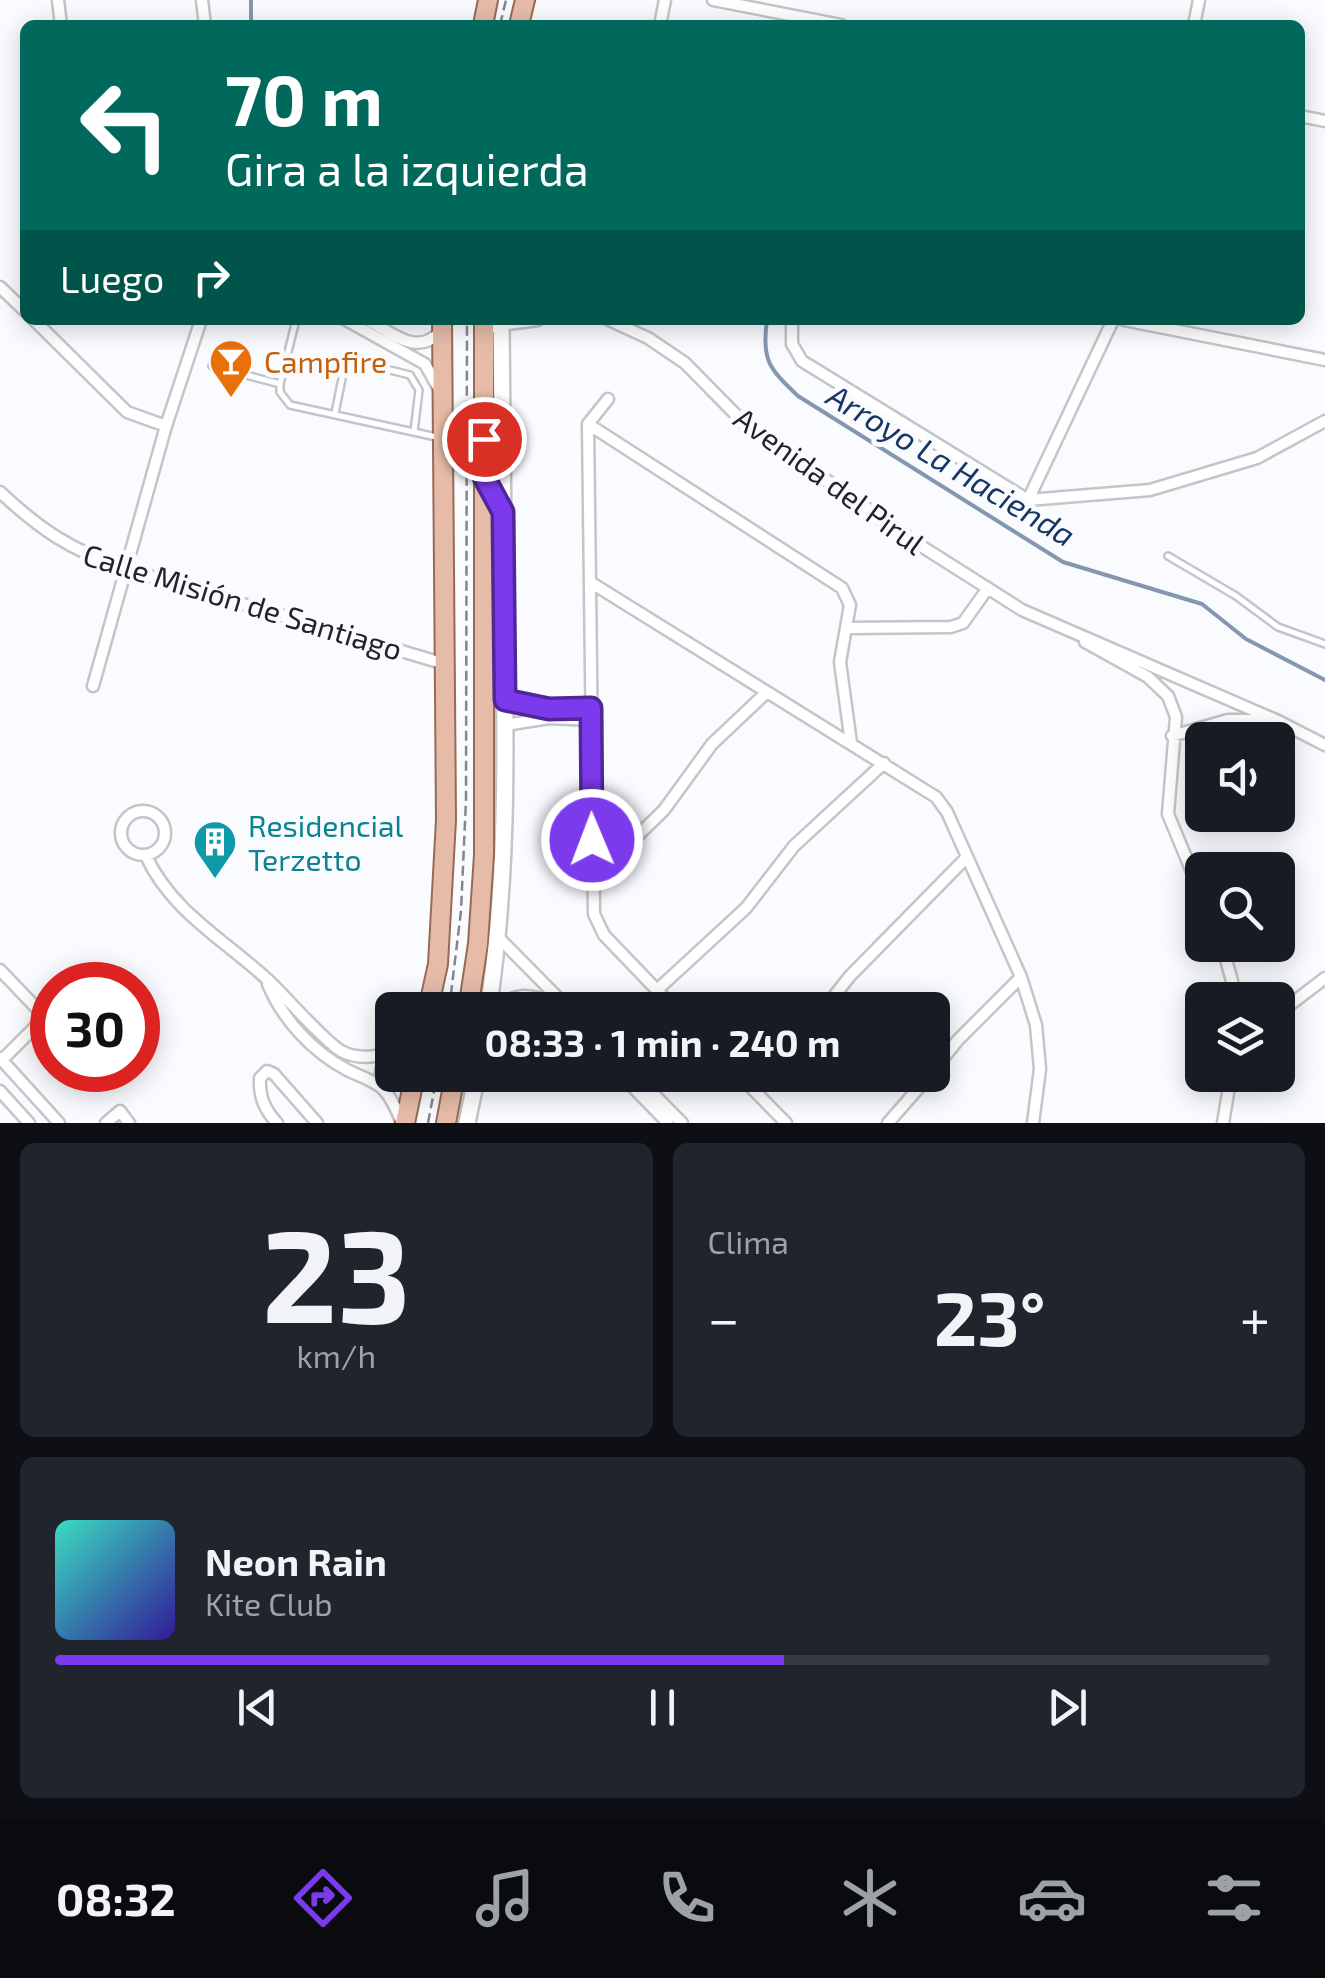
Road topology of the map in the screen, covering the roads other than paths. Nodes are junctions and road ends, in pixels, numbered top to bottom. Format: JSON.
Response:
{"nodes":[{"id":1,"x":713,"y":0,"type":"edge"},
{"id":2,"x":815,"y":20,"type":"edge"},
{"id":3,"x":0,"y":287,"type":"edge"},
{"id":4,"x":20,"y":306,"type":"edge"},
{"id":5,"x":39,"y":325,"type":"edge"},
{"id":6,"x":199,"y":325,"type":"edge"},
{"id":7,"x":295,"y":325,"type":"edge"},
{"id":8,"x":355,"y":325,"type":"edge"},
{"id":9,"x":377,"y":325,"type":"edge"},
{"id":10,"x":442,"y":325,"type":"edge"},
{"id":11,"x":484,"y":325,"type":"edge"},
{"id":12,"x":484,"y":325,"type":"edge"},
{"id":13,"x":620,"y":325,"type":"edge"},
{"id":14,"x":792,"y":325,"type":"edge"},
{"id":15,"x":1111,"y":325,"type":"edge"},
{"id":16,"x":1149,"y":325,"type":"edge"},
{"id":17,"x":1325,"y":360,"type":"edge"},
{"id":18,"x":212,"y":366,"type":"dead end"},
{"id":19,"x":280,"y":384,"type":"junction"},
{"id":20,"x":608,"y":398,"type":"dead end"},
{"id":21,"x":444,"y":404,"type":"junction"},
{"id":22,"x":334,"y":414,"type":"junction"},
{"id":23,"x":1325,"y":421,"type":"edge"},
{"id":24,"x":588,"y":424,"type":"junction"},
{"id":25,"x":166,"y":426,"type":"junction"},
{"id":26,"x":414,"y":432,"type":"junction"},
{"id":27,"x":444,"y":438,"type":"junction"},
{"id":28,"x":484,"y":477,"type":"junction"},
{"id":29,"x":0,"y":492,"type":"edge"},
{"id":30,"x":1028,"y":500,"type":"junction"},
{"id":31,"x":503,"y":512,"type":"junction"},
{"id":32,"x":1168,"y":556,"type":"dead end"},
{"id":33,"x":125,"y":569,"type":"junction"},
{"id":34,"x":590,"y":582,"type":"junction"},
{"id":35,"x":988,"y":588,"type":"junction"},
{"id":36,"x":1061,"y":626,"type":"junction"},
{"id":37,"x":849,"y":628,"type":"junction"},
{"id":38,"x":1325,"y":644,"type":"edge"},
{"id":39,"x":445,"y":664,"type":"junction"},
{"id":40,"x":93,"y":686,"type":"dead end"},
{"id":41,"x":768,"y":692,"type":"junction"},
{"id":42,"x":505,"y":700,"type":"junction"},
{"id":43,"x":591,"y":714,"type":"junction"},
{"id":44,"x":1278,"y":721,"type":"junction"},
{"id":45,"x":506,"y":725,"type":"junction"},
{"id":46,"x":1172,"y":736,"type":"junction"},
{"id":47,"x":851,"y":742,"type":"junction"},
{"id":48,"x":1325,"y":745,"type":"edge"},
{"id":49,"x":884,"y":763,"type":"junction"},
{"id":50,"x":1185,"y":855,"type":"edge"},
{"id":51,"x":146,"y":856,"type":"junction"},
{"id":52,"x":967,"y":857,"type":"junction"},
{"id":53,"x":592,"y":880,"type":"junction"},
{"id":54,"x":499,"y":938,"type":"junction"},
{"id":55,"x":0,"y":970,"type":"edge"},
{"id":56,"x":1021,"y":977,"type":"junction"},
{"id":57,"x":266,"y":978,"type":"junction"},
{"id":58,"x":1325,"y":978,"type":"edge"},
{"id":59,"x":657,"y":990,"type":"joint"},
{"id":60,"x":432,"y":992,"type":"edge"},
{"id":61,"x":471,"y":992,"type":"edge"},
{"id":62,"x":494,"y":992,"type":"edge"},
{"id":63,"x":552,"y":992,"type":"edge"},
{"id":64,"x":837,"y":992,"type":"edge"},
{"id":65,"x":1295,"y":1001,"type":"edge"},
{"id":66,"x":950,"y":1050,"type":"edge"},
{"id":67,"x":375,"y":1054,"type":"edge"},
{"id":68,"x":1,"y":1059,"type":"edge"},
{"id":69,"x":375,"y":1083,"type":"edge"},
{"id":70,"x":0,"y":1091,"type":"edge"},
{"id":71,"x":386,"y":1092,"type":"edge"},
{"id":72,"x":411,"y":1092,"type":"edge"},
{"id":73,"x":452,"y":1092,"type":"edge"},
{"id":74,"x":473,"y":1092,"type":"edge"},
{"id":75,"x":637,"y":1092,"type":"edge"},
{"id":76,"x":651,"y":1092,"type":"edge"},
{"id":77,"x":756,"y":1092,"type":"edge"},
{"id":78,"x":915,"y":1092,"type":"edge"},
{"id":79,"x":1228,"y":1092,"type":"edge"},
{"id":80,"x":29,"y":1123,"type":"edge"},
{"id":81,"x":59,"y":1123,"type":"edge"},
{"id":82,"x":106,"y":1123,"type":"edge"},
{"id":83,"x":129,"y":1123,"type":"edge"},
{"id":84,"x":278,"y":1123,"type":"edge"},
{"id":85,"x":316,"y":1123,"type":"edge"},
{"id":86,"x":404,"y":1123,"type":"edge"},
{"id":87,"x":446,"y":1123,"type":"edge"},
{"id":88,"x":467,"y":1123,"type":"edge"},
{"id":89,"x":668,"y":1123,"type":"edge"},
{"id":90,"x":682,"y":1123,"type":"edge"},
{"id":91,"x":786,"y":1123,"type":"edge"},
{"id":92,"x":888,"y":1123,"type":"edge"},
{"id":93,"x":1033,"y":1123,"type":"edge"},
{"id":94,"x":1223,"y":1123,"type":"edge"}],
"edges":[{"from":1,"to":2,"type":"street"},
{"from":3,"to":4,"type":"street"},
{"from":5,"to":25,"type":"street"},
{"from":6,"to":25,"type":"street"},
{"from":7,"to":19,"type":"lane"},
{"from":8,"to":21,"type":"street"},
{"from":9,"to":10,"type":"street"},
{"from":10,"to":21,"type":"main road"},
{"from":11,"to":28,"type":"main road"},
{"from":12,"to":31,"type":"street"},
{"from":13,"to":35,"type":"street","name":"Avenida del Pirul"},
{"from":14,"to":30,"type":"street"},
{"from":15,"to":30,"type":"street"},
{"from":16,"to":17,"type":"street"},
{"from":18,"to":19,"type":"lane"},
{"from":19,"to":22,"type":"lane"},
{"from":20,"to":24,"type":"street"},
{"from":21,"to":27,"type":"main road"},
{"from":22,"to":26,"type":"lane"},
{"from":22,"to":26,"type":"lane"},
{"from":23,"to":30,"type":"street"},
{"from":24,"to":34,"type":"street"},
{"from":24,"to":37,"type":"street"},
{"from":25,"to":33,"type":"street"},
{"from":26,"to":27,"type":"lane"},
{"from":27,"to":39,"type":"main road"},
{"from":28,"to":31,"type":"main road"},
{"from":28,"to":61,"type":"main road"},
{"from":29,"to":33,"type":"street","name":"Calle Misión de Santiago"},
{"from":31,"to":42,"type":"street"},
{"from":32,"to":38,"type":"lane"},
{"from":33,"to":39,"type":"street","name":"Calle Misión de Santiago"},
{"from":33,"to":40,"type":"street"},
{"from":34,"to":41,"type":"street"},
{"from":34,"to":43,"type":"street"},
{"from":35,"to":36,"type":"street","name":"Avenida del Pirul"},
{"from":35,"to":37,"type":"street"},
{"from":36,"to":44,"type":"street"},
{"from":36,"to":46,"type":"street"},
{"from":37,"to":47,"type":"street"},
{"from":39,"to":60,"type":"main road"},
{"from":41,"to":47,"type":"street"},
{"from":41,"to":53,"type":"street"},
{"from":42,"to":43,"type":"street"},
{"from":42,"to":45,"type":"street"},
{"from":43,"to":45,"type":"street"},
{"from":43,"to":53,"type":"street"},
{"from":44,"to":46,"type":"street"},
{"from":44,"to":48,"type":"street"},
{"from":45,"to":54,"type":"street"},
{"from":46,"to":50,"type":"street"},
{"from":47,"to":49,"type":"street"},
{"from":49,"to":52,"type":"street"},
{"from":49,"to":59,"type":"street"},
{"from":51,"to":51,"type":"street"},
{"from":51,"to":57,"type":"street"},
{"from":52,"to":56,"type":"street"},
{"from":52,"to":64,"type":"street"},
{"from":53,"to":59,"type":"street"},
{"from":54,"to":62,"type":"street"},
{"from":54,"to":63,"type":"street"},
{"from":55,"to":68,"type":"street"},
{"from":56,"to":66,"type":"street"},
{"from":56,"to":93,"type":"street"},
{"from":57,"to":67,"type":"street"},
{"from":57,"to":69,"type":"street"},
{"from":58,"to":65,"type":"street"},
{"from":68,"to":81,"type":"street"},
{"from":70,"to":80,"type":"street"},
{"from":71,"to":86,"type":"street"},
{"from":72,"to":86,"type":"main road"},
{"from":73,"to":87,"type":"main road"},
{"from":74,"to":88,"type":"street"},
{"from":75,"to":89,"type":"street"},
{"from":76,"to":90,"type":"street"},
{"from":77,"to":91,"type":"street"},
{"from":78,"to":92,"type":"street"},
{"from":79,"to":94,"type":"street"},
{"from":82,"to":83,"type":"street"},
{"from":84,"to":85,"type":"street"}]}
